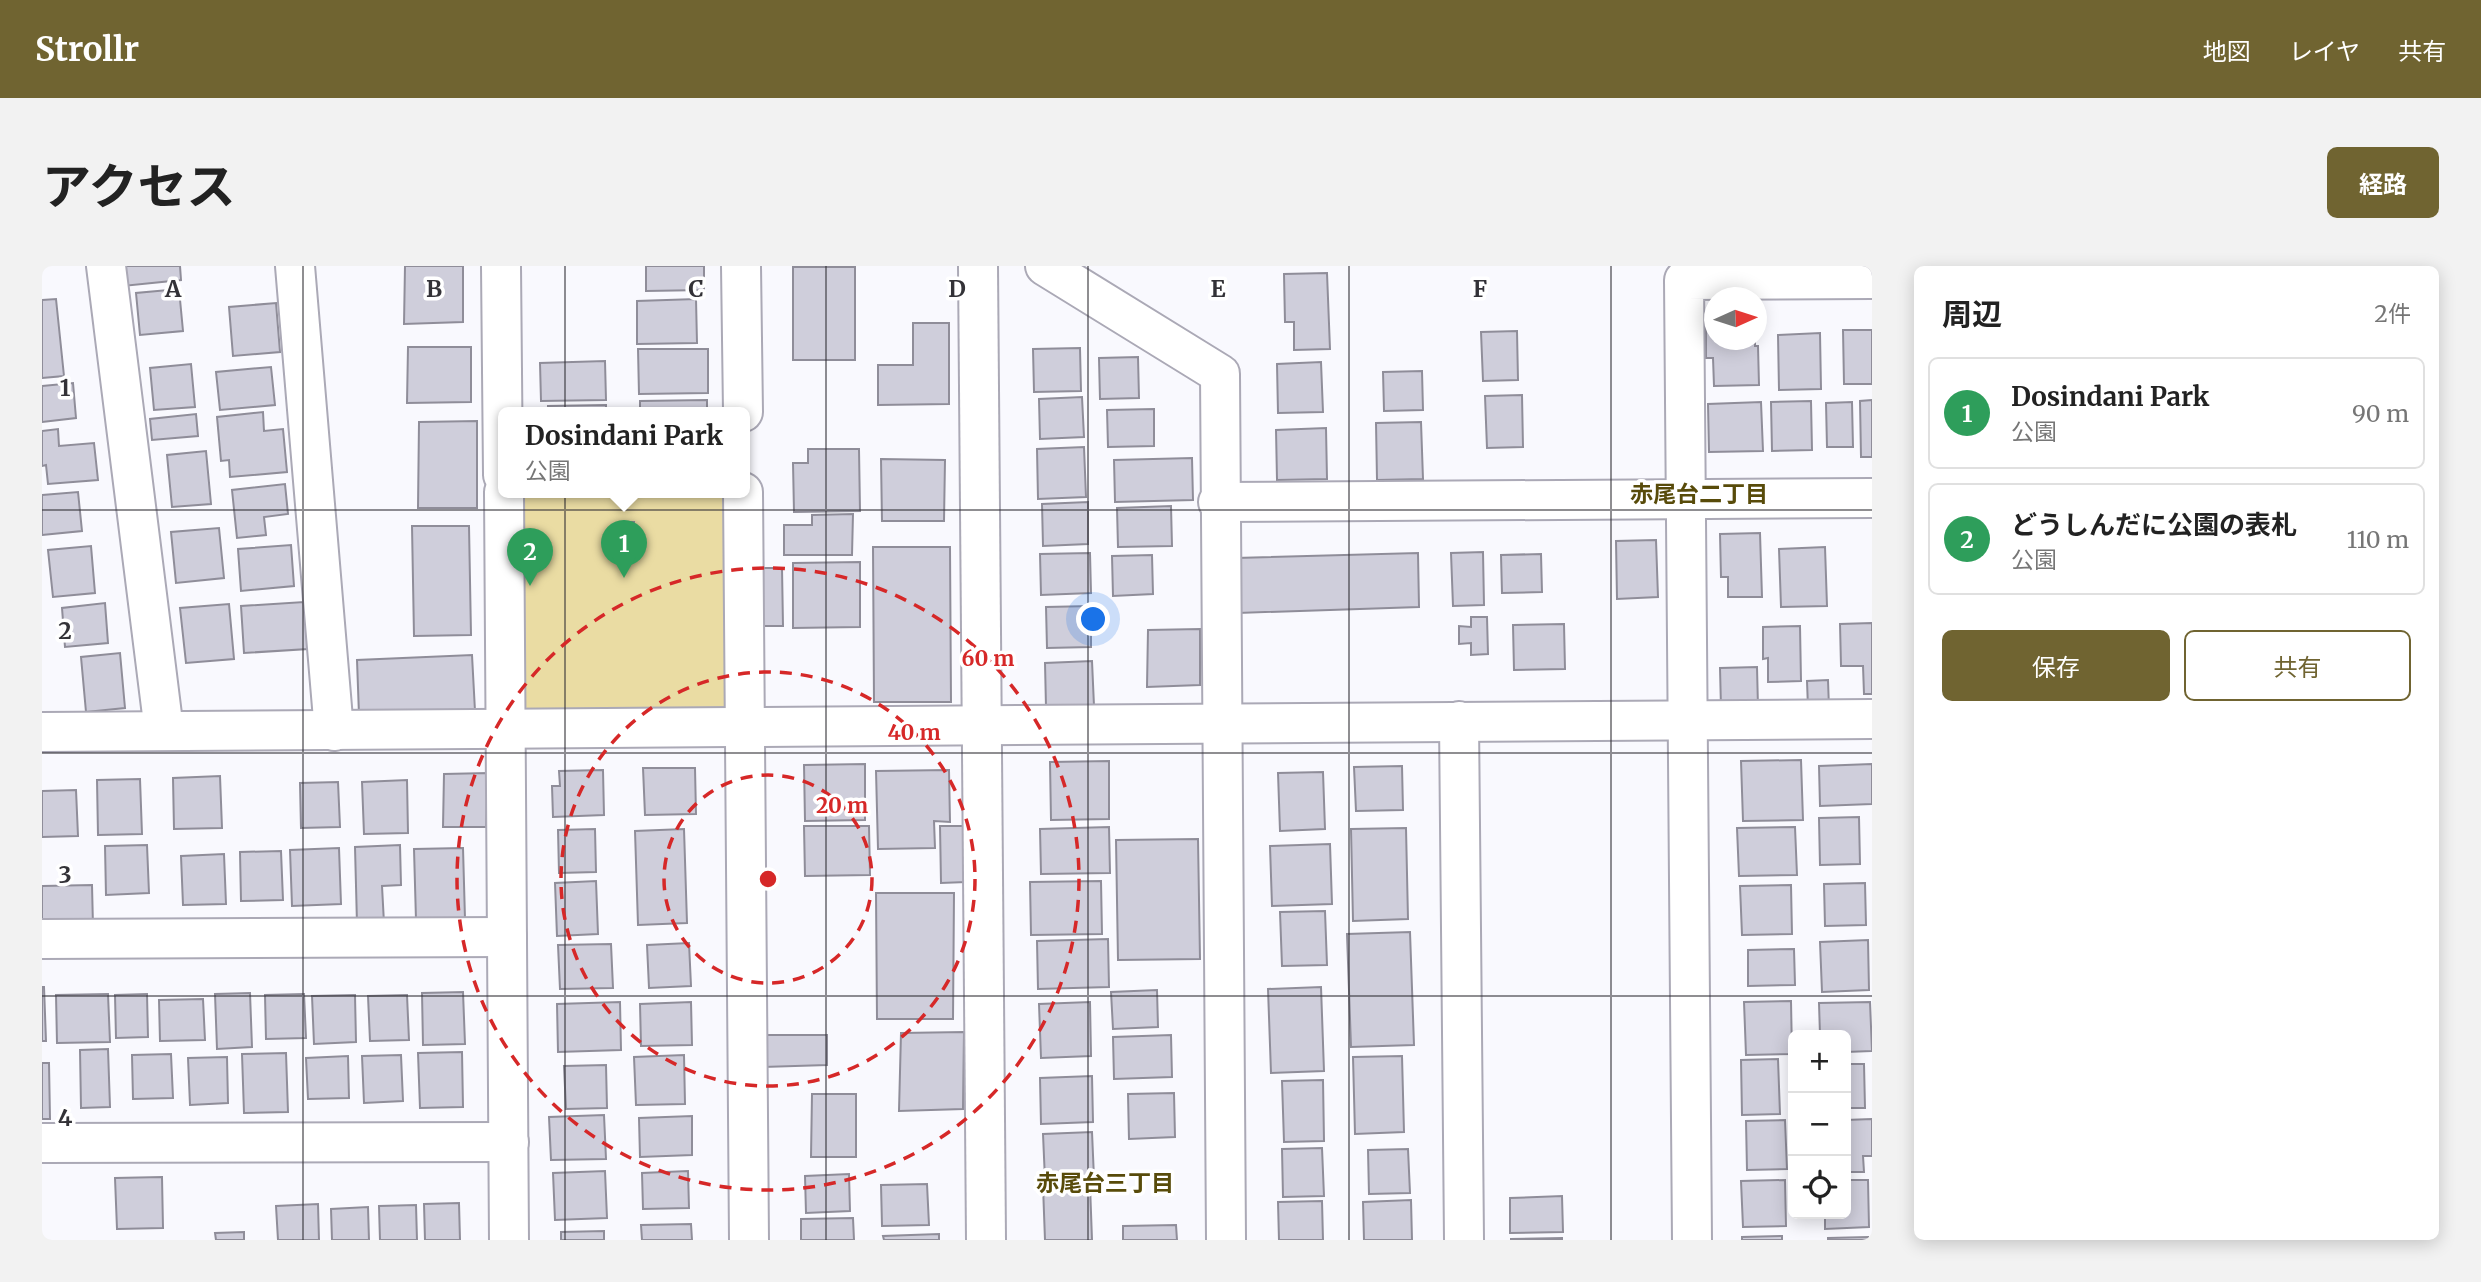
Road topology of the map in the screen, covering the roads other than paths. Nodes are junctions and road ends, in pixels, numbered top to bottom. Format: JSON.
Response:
{"nodes":[{"id":1,"x":106,"y":266,"type":"edge"},
{"id":2,"x":295,"y":266,"type":"edge"},
{"id":3,"x":501,"y":266,"type":"edge"},
{"id":4,"x":741,"y":266,"type":"edge"},
{"id":5,"x":978,"y":266,"type":"edge"},
{"id":6,"x":1045,"y":266,"type":"edge"},
{"id":7,"x":1872,"y":279,"type":"edge"},
{"id":8,"x":502,"y":407,"type":"edge"},
{"id":9,"x":743,"y":407,"type":"edge"},
{"id":10,"x":504,"y":498,"type":"edge"},
{"id":11,"x":743,"y":498,"type":"edge"},
{"id":12,"x":1872,"y":498,"type":"edge"},
{"id":13,"x":1686,"y":500,"type":"junction"},
{"id":14,"x":1218,"y":502,"type":"junction"},
{"id":15,"x":1689,"y":719,"type":"junction"},
{"id":16,"x":1872,"y":719,"type":"edge"},
{"id":17,"x":1459,"y":721,"type":"junction"},
{"id":18,"x":1221,"y":724,"type":"junction"},
{"id":19,"x":982,"y":725,"type":"junction"},
{"id":20,"x":505,"y":728,"type":"junction"},
{"id":21,"x":747,"y":728,"type":"junction"},
{"id":22,"x":164,"y":731,"type":"junction"},
{"id":23,"x":334,"y":731,"type":"junction"},
{"id":24,"x":42,"y":732,"type":"edge"},
{"id":25,"x":507,"y":937,"type":"junction"},
{"id":26,"x":42,"y":939,"type":"edge"},
{"id":27,"x":509,"y":1142,"type":"junction"},
{"id":28,"x":42,"y":1143,"type":"edge"},
{"id":29,"x":509,"y":1240,"type":"edge"},
{"id":30,"x":749,"y":1240,"type":"edge"},
{"id":31,"x":986,"y":1240,"type":"edge"},
{"id":32,"x":1226,"y":1240,"type":"edge"},
{"id":33,"x":1464,"y":1240,"type":"edge"},
{"id":34,"x":1692,"y":1240,"type":"edge"}],
"edges":[{"from":1,"to":22,"type":"street"},
{"from":2,"to":23,"type":"street"},
{"from":3,"to":8,"type":"street"},
{"from":4,"to":9,"type":"street"},
{"from":5,"to":19,"type":"street"},
{"from":6,"to":14,"type":"street"},
{"from":7,"to":13,"type":"street"},
{"from":10,"to":20,"type":"street"},
{"from":11,"to":21,"type":"street"},
{"from":12,"to":13,"type":"street"},
{"from":13,"to":14,"type":"street"},
{"from":13,"to":15,"type":"street"},
{"from":14,"to":18,"type":"street"},
{"from":15,"to":16,"type":"street"},
{"from":15,"to":17,"type":"street"},
{"from":15,"to":34,"type":"street"},
{"from":17,"to":18,"type":"street"},
{"from":17,"to":33,"type":"street"},
{"from":18,"to":19,"type":"street"},
{"from":18,"to":32,"type":"street"},
{"from":19,"to":21,"type":"street"},
{"from":19,"to":31,"type":"street"},
{"from":20,"to":21,"type":"street"},
{"from":20,"to":23,"type":"street"},
{"from":20,"to":25,"type":"street"},
{"from":21,"to":30,"type":"street"},
{"from":22,"to":23,"type":"street"},
{"from":22,"to":24,"type":"street"},
{"from":25,"to":26,"type":"street"},
{"from":25,"to":27,"type":"street"},
{"from":27,"to":28,"type":"street"},
{"from":27,"to":29,"type":"street"}]}
